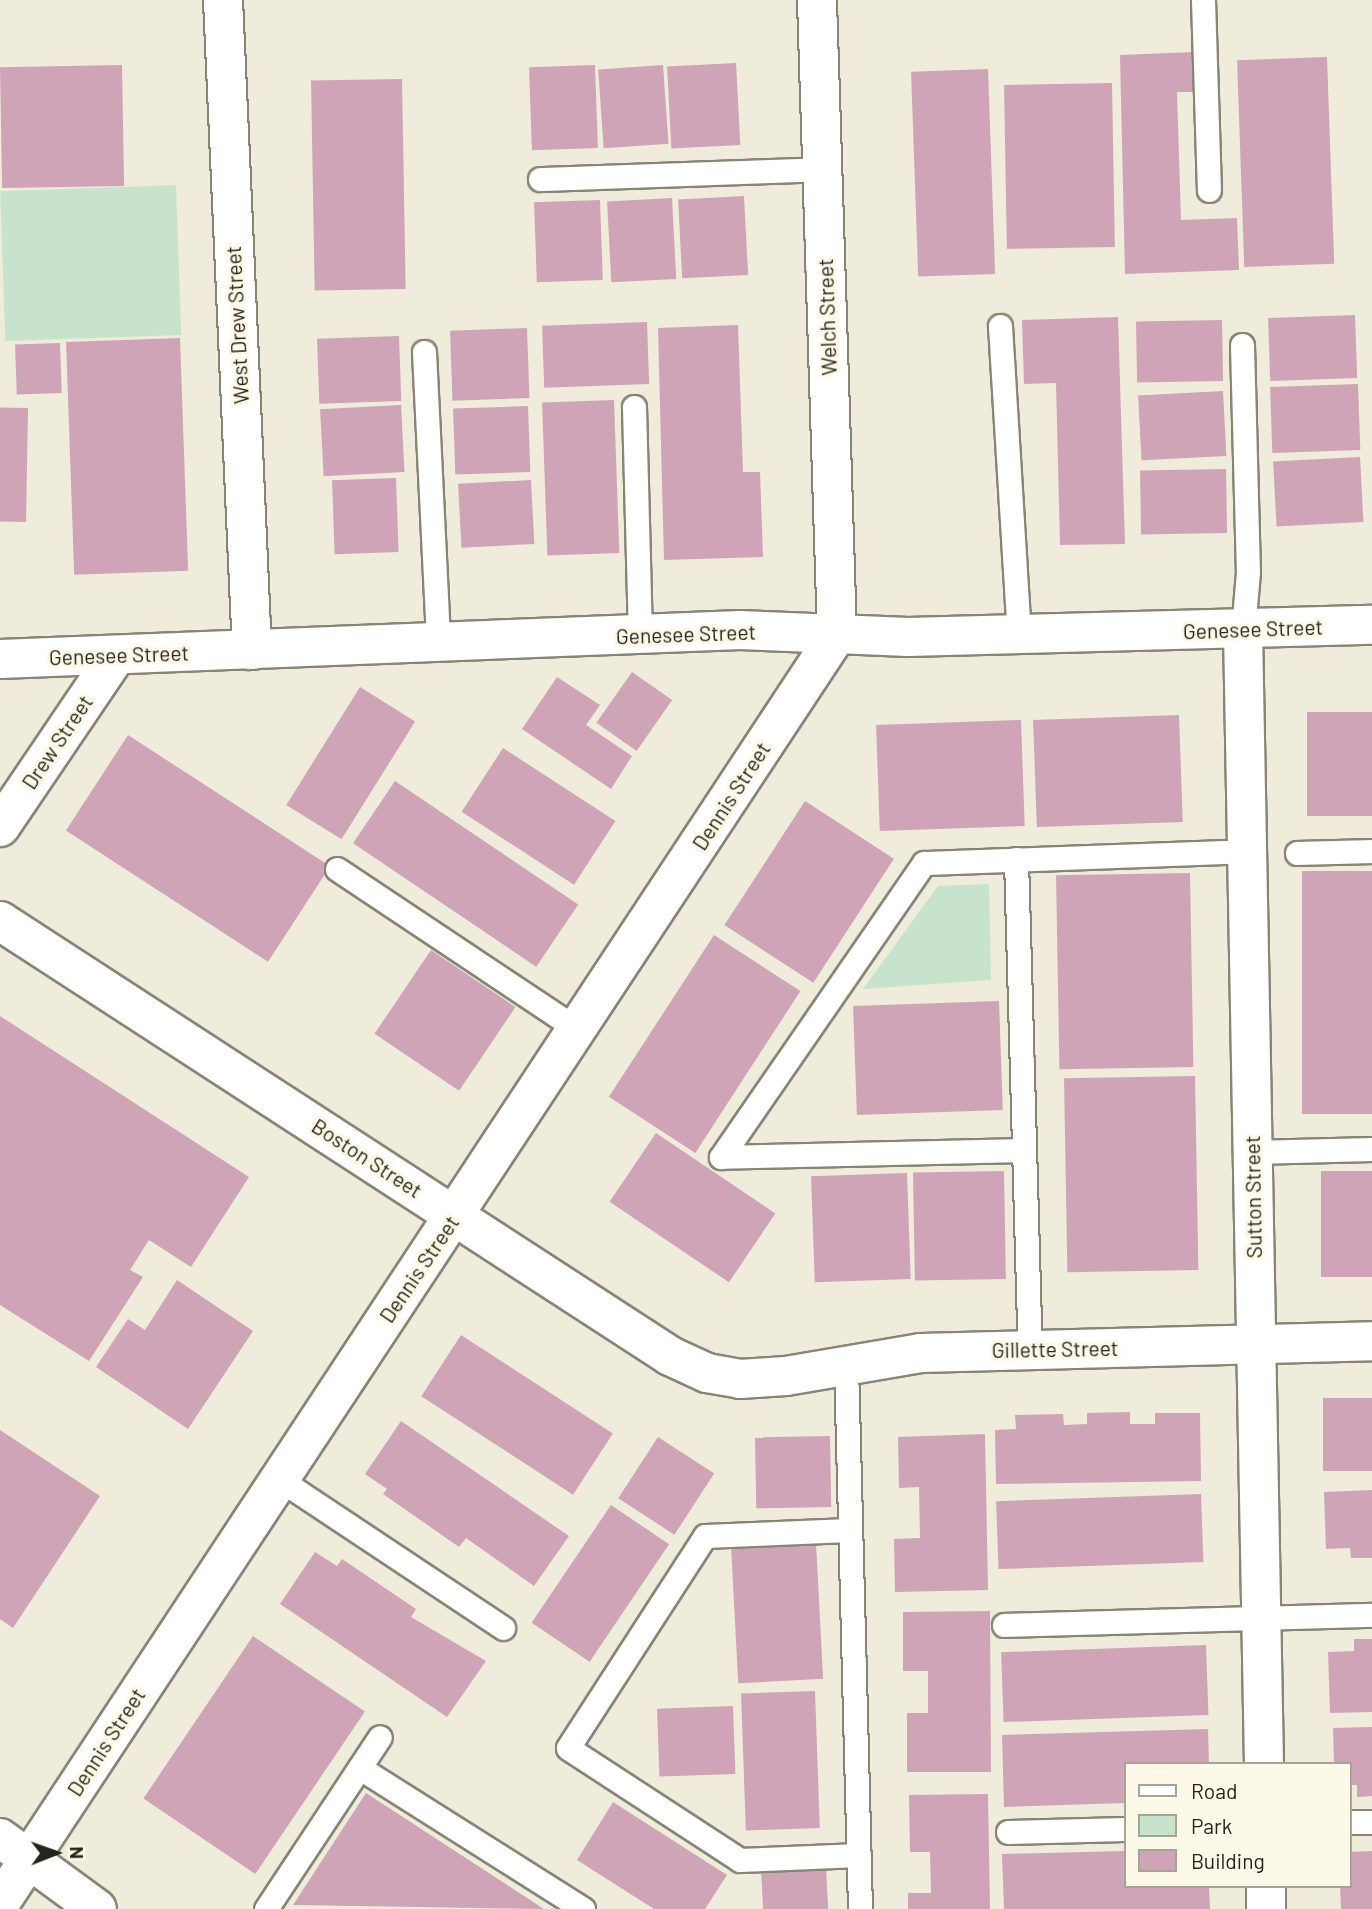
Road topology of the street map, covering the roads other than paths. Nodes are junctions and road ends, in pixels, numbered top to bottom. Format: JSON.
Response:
{"nodes":[{"id":1,"x":223,"y":0,"type":"edge"},
{"id":2,"x":817,"y":0,"type":"edge"},
{"id":3,"x":1203,"y":0,"type":"edge"},
{"id":4,"x":822,"y":169,"type":"junction"},
{"id":5,"x":540,"y":179,"type":"dead end"},
{"id":6,"x":1209,"y":190,"type":"dead end"},
{"id":7,"x":1000,"y":326,"type":"dead end"},
{"id":8,"x":1242,"y":345,"type":"dead end"},
{"id":9,"x":424,"y":352,"type":"dead end"},
{"id":10,"x":634,"y":407,"type":"dead end"},
{"id":11,"x":1372,"y":625,"type":"edge"},
{"id":12,"x":1243,"y":630,"type":"junction"},
{"id":13,"x":837,"y":634,"type":"junction"},
{"id":14,"x":640,"y":636,"type":"junction"},
{"id":15,"x":1019,"y":636,"type":"junction"},
{"id":16,"x":438,"y":643,"type":"junction"},
{"id":17,"x":252,"y":650,"type":"junction"},
{"id":18,"x":115,"y":657,"type":"junction"},
{"id":19,"x":0,"y":659,"type":"edge"},
{"id":20,"x":0,"y":827,"type":"edge"},
{"id":21,"x":1247,"y":851,"type":"junction"},
{"id":22,"x":1372,"y":851,"type":"edge"},
{"id":23,"x":1297,"y":853,"type":"dead end"},
{"id":24,"x":1016,"y":859,"type":"junction"},
{"id":25,"x":337,"y":869,"type":"dead end"},
{"id":26,"x":0,"y":921,"type":"edge"},
{"id":27,"x":578,"y":1030,"type":"junction"},
{"id":28,"x":1372,"y":1149,"type":"edge"},
{"id":29,"x":1024,"y":1150,"type":"junction"},
{"id":30,"x":1252,"y":1152,"type":"junction"},
{"id":31,"x":455,"y":1215,"type":"junction"},
{"id":32,"x":1372,"y":1341,"type":"edge"},
{"id":33,"x":1256,"y":1345,"type":"junction"},
{"id":34,"x":1030,"y":1349,"type":"junction"},
{"id":35,"x":846,"y":1364,"type":"junction"},
{"id":36,"x":740,"y":1378,"type":"joint"},
{"id":37,"x":279,"y":1479,"type":"junction"},
{"id":38,"x":849,"y":1530,"type":"junction"},
{"id":39,"x":1372,"y":1615,"type":"edge"},
{"id":40,"x":1260,"y":1617,"type":"junction"},
{"id":41,"x":1003,"y":1625,"type":"dead end"},
{"id":42,"x":503,"y":1628,"type":"dead end"},
{"id":43,"x":380,"y":1737,"type":"dead end"},
{"id":44,"x":1264,"y":1762,"type":"edge"},
{"id":45,"x":360,"y":1768,"type":"junction"},
{"id":46,"x":1351,"y":1822,"type":"edge"},
{"id":47,"x":1372,"y":1822,"type":"edge"},
{"id":48,"x":1124,"y":1829,"type":"edge"},
{"id":49,"x":1008,"y":1832,"type":"dead end"},
{"id":50,"x":15,"y":1849,"type":"edge"},
{"id":51,"x":859,"y":1855,"type":"junction"},
{"id":52,"x":1266,"y":1888,"type":"edge"},
{"id":53,"x":0,"y":1903,"type":"edge"},
{"id":54,"x":97,"y":1909,"type":"edge"},
{"id":55,"x":267,"y":1909,"type":"edge"},
{"id":56,"x":583,"y":1909,"type":"edge"},
{"id":57,"x":860,"y":1909,"type":"edge"},
{"id":58,"x":1266,"y":1909,"type":"edge"}],
"edges":[{"from":1,"to":17,"type":"street","name":"West Drew Street"},
{"from":2,"to":4,"type":"street","name":"Welch Street"},
{"from":3,"to":6,"type":"lane"},
{"from":4,"to":5,"type":"lane"},
{"from":4,"to":13,"type":"street","name":"Welch Street"},
{"from":7,"to":15,"type":"lane"},
{"from":8,"to":12,"type":"lane"},
{"from":9,"to":16,"type":"lane"},
{"from":10,"to":14,"type":"lane"},
{"from":11,"to":12,"type":"street","name":"Genesee Street"},
{"from":12,"to":15,"type":"street","name":"Genesee Street"},
{"from":12,"to":21,"type":"street","name":"Sutton Street"},
{"from":13,"to":14,"type":"street","name":"Genesee Street"},
{"from":13,"to":15,"type":"street","name":"Genesee Street"},
{"from":13,"to":27,"type":"street","name":"Dennis Street"},
{"from":14,"to":16,"type":"street","name":"Genesee Street"},
{"from":16,"to":17,"type":"street","name":"Genesee Street"},
{"from":17,"to":18,"type":"street","name":"Genesee Street"},
{"from":18,"to":19,"type":"street","name":"Genesee Street"},
{"from":18,"to":20,"type":"street","name":"Drew Street"},
{"from":21,"to":24,"type":"lane"},
{"from":21,"to":30,"type":"street","name":"Sutton Street"},
{"from":22,"to":23,"type":"lane"},
{"from":24,"to":29,"type":"lane"},
{"from":24,"to":29,"type":"lane"},
{"from":25,"to":27,"type":"lane"},
{"from":26,"to":31,"type":"street","name":"Boston Street"},
{"from":27,"to":31,"type":"street","name":"Dennis Street"},
{"from":28,"to":30,"type":"lane"},
{"from":29,"to":34,"type":"lane"},
{"from":30,"to":33,"type":"street","name":"Sutton Street"},
{"from":31,"to":36,"type":"street","name":"Boston Street"},
{"from":31,"to":37,"type":"street","name":"Dennis Street"},
{"from":32,"to":33,"type":"street","name":"Gillette Street"},
{"from":33,"to":34,"type":"street","name":"Gillette Street"},
{"from":33,"to":40,"type":"street","name":"Sutton Street"},
{"from":34,"to":35,"type":"street","name":"Gillette Street"},
{"from":35,"to":36,"type":"street","name":"Gillette Street"},
{"from":35,"to":38,"type":"lane"},
{"from":37,"to":42,"type":"lane"},
{"from":37,"to":50,"type":"street","name":"Dennis Street"},
{"from":38,"to":51,"type":"lane"},
{"from":38,"to":51,"type":"lane"},
{"from":39,"to":40,"type":"lane"},
{"from":40,"to":41,"type":"lane"},
{"from":40,"to":44,"type":"street","name":"Sutton Street"},
{"from":43,"to":45,"type":"lane"},
{"from":45,"to":55,"type":"lane"},
{"from":45,"to":56,"type":"lane"},
{"from":46,"to":47,"type":"lane"},
{"from":48,"to":49,"type":"lane"},
{"from":50,"to":53,"type":"street","name":"Dennis Street"},
{"from":50,"to":54,"type":"street"},
{"from":51,"to":57,"type":"lane"},
{"from":52,"to":58,"type":"street"}]}
